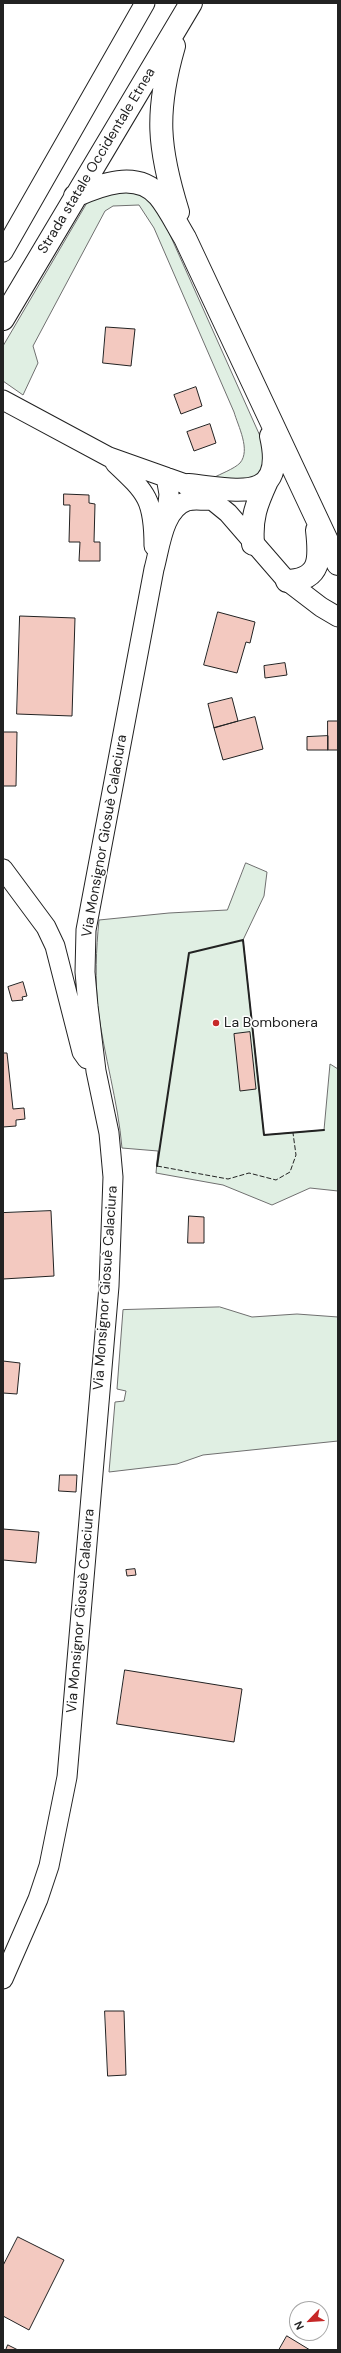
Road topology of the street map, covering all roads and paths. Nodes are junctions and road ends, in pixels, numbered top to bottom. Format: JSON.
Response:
{"nodes":[{"id":1,"x":145,"y":3,"type":"edge"},
{"id":2,"x":187,"y":10,"type":"edge"},
{"id":3,"x":75,"y":196,"type":"junction"},
{"id":4,"x":186,"y":238,"type":"junction"},
{"id":5,"x":3,"y":252,"type":"edge"},
{"id":6,"x":3,"y":319,"type":"edge"},
{"id":7,"x":3,"y":400,"type":"edge"},
{"id":8,"x":266,"y":413,"type":"junction"},
{"id":9,"x":109,"y":457,"type":"junction"},
{"id":10,"x":166,"y":477,"type":"junction"},
{"id":11,"x":267,"y":482,"type":"junction"},
{"id":12,"x":188,"y":485,"type":"junction"},
{"id":13,"x":212,"y":500,"type":"junction"},
{"id":14,"x":315,"y":518,"type":"junction"},
{"id":15,"x":160,"y":521,"type":"junction"},
{"id":16,"x":253,"y":544,"type":"junction"},
{"id":17,"x":338,"y":564,"type":"edge"},
{"id":18,"x":286,"y":581,"type":"junction"},
{"id":19,"x":338,"y":617,"type":"edge"},
{"id":20,"x":3,"y":870,"type":"edge"},
{"id":21,"x":96,"y":1071,"type":"junction"},
{"id":22,"x":3,"y":1979,"type":"edge"}],
"edges":[{"from":1,"to":5,"type":"street"},
{"from":2,"to":3,"type":"main road","name":"Strada statale Occidentale Etnea"},
{"from":2,"to":4,"type":"main road"},
{"from":3,"to":4,"type":"main road"},
{"from":3,"to":6,"type":"main road","name":"Strada statale Occidentale Etnea"},
{"from":4,"to":8,"type":"main road"},
{"from":7,"to":9,"type":"street"},
{"from":8,"to":11,"type":"main road"},
{"from":8,"to":14,"type":"main road"},
{"from":9,"to":10,"type":"street"},
{"from":9,"to":15,"type":"street"},
{"from":10,"to":12,"type":"street"},
{"from":10,"to":15,"type":"street","name":"Via Monsignor Giosuè Calaciura"},
{"from":11,"to":12,"type":"main road"},
{"from":11,"to":16,"type":"main road"},
{"from":12,"to":13,"type":"street"},
{"from":13,"to":15,"type":"street"},
{"from":13,"to":16,"type":"street"},
{"from":14,"to":17,"type":"main road"},
{"from":14,"to":18,"type":"main road"},
{"from":15,"to":21,"type":"street","name":"Via Monsignor Giosuè Calaciura"},
{"from":16,"to":18,"type":"street"},
{"from":18,"to":19,"type":"street"},
{"from":20,"to":21,"type":"street"},
{"from":21,"to":22,"type":"street","name":"Via Monsignor Giosuè Calaciura"}]}
